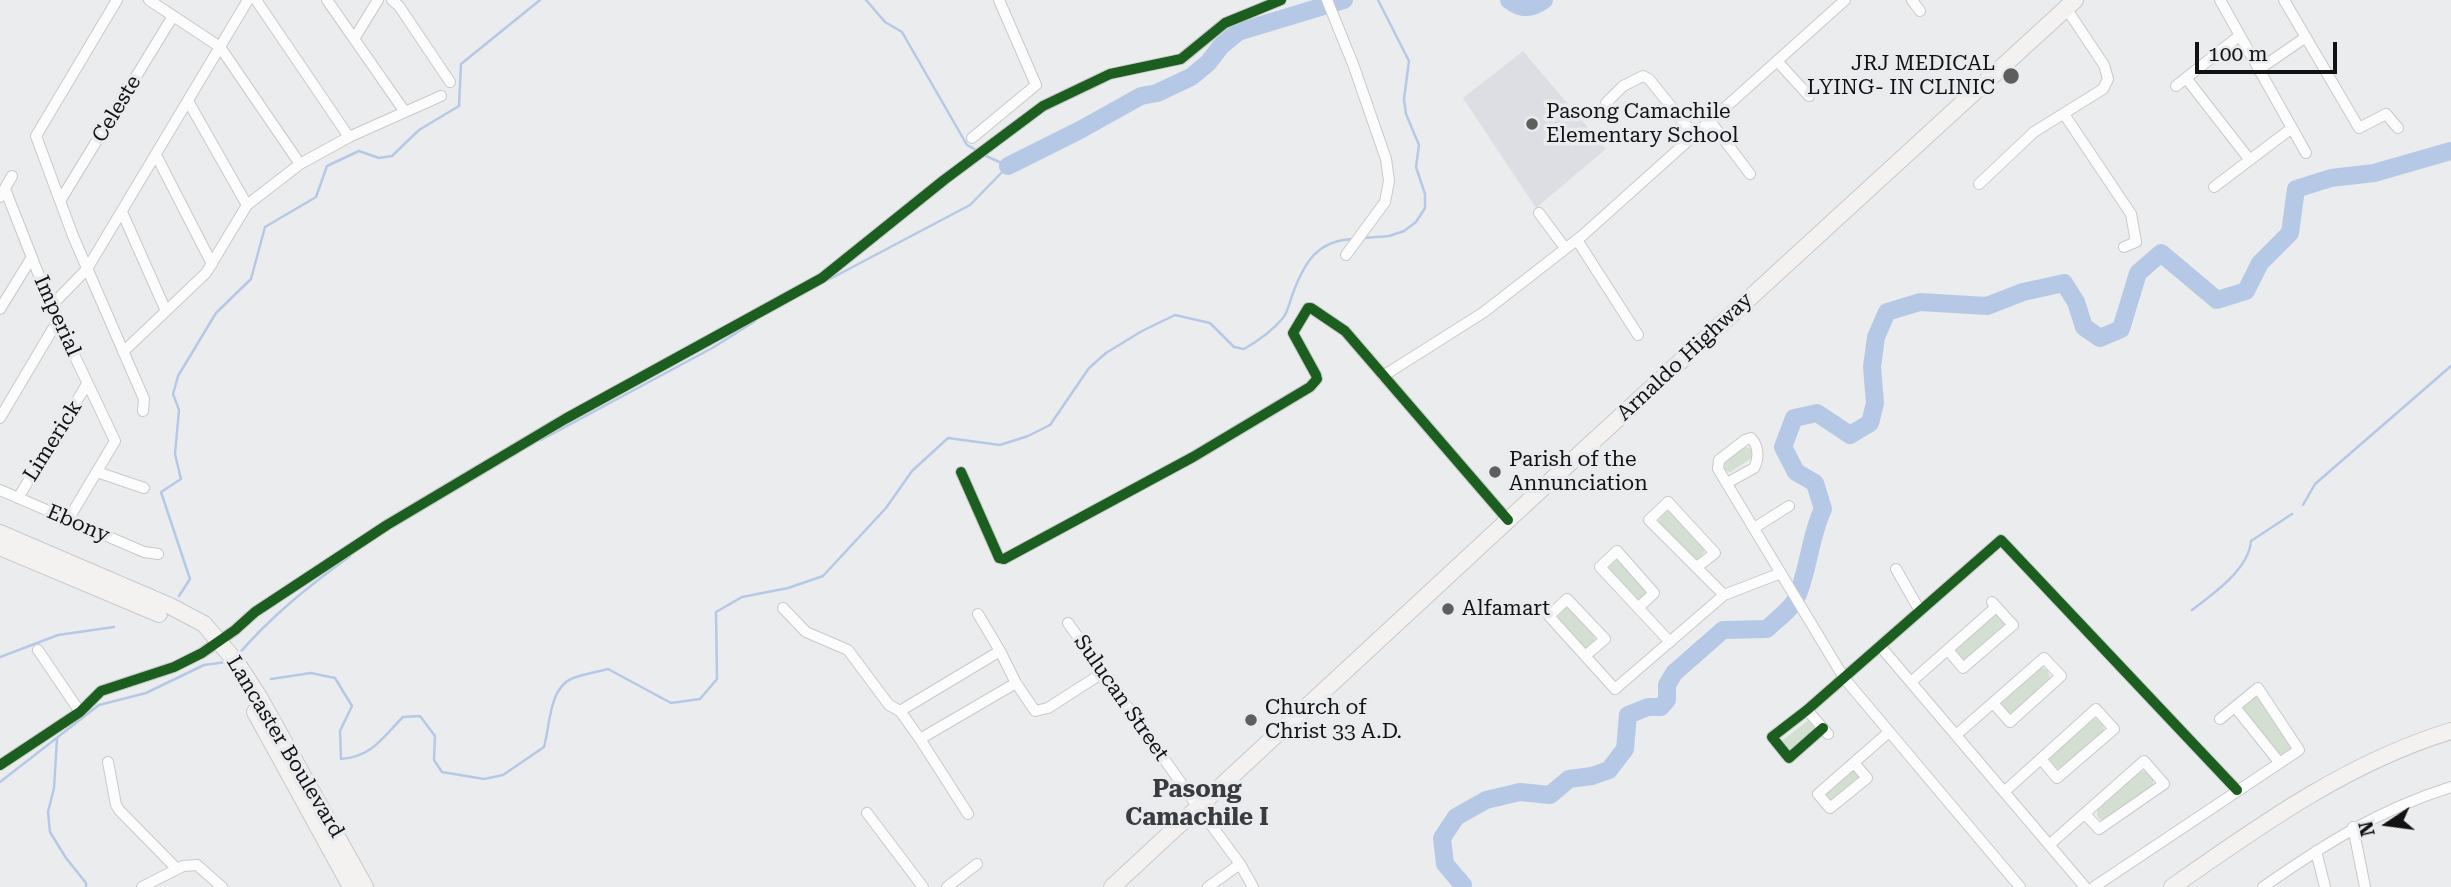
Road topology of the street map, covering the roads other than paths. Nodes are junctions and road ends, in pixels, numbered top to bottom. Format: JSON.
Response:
{"nodes":[{"id":1,"x":117,"y":0,"type":"edge"},
{"id":2,"x":149,"y":0,"type":"edge"},
{"id":3,"x":248,"y":0,"type":"edge"},
{"id":4,"x":256,"y":0,"type":"edge"},
{"id":5,"x":327,"y":0,"type":"edge"},
{"id":6,"x":379,"y":0,"type":"edge"},
{"id":7,"x":393,"y":0,"type":"edge"},
{"id":8,"x":999,"y":0,"type":"edge"},
{"id":9,"x":1281,"y":0,"type":"edge"},
{"id":10,"x":1327,"y":0,"type":"edge"},
{"id":11,"x":1844,"y":0,"type":"edge"},
{"id":12,"x":1912,"y":0,"type":"edge"},
{"id":13,"x":2220,"y":0,"type":"edge"},
{"id":14,"x":2284,"y":0,"type":"edge"},
{"id":15,"x":2070,"y":3,"type":"edge"},
{"id":16,"x":1920,"y":11,"type":"dead end"},
{"id":17,"x":173,"y":16,"type":"junction"},
{"id":18,"x":2239,"y":36,"type":"junction"},
{"id":19,"x":2306,"y":37,"type":"junction"},
{"id":20,"x":354,"y":39,"type":"junction"},
{"id":21,"x":220,"y":47,"type":"junction"},
{"id":22,"x":1777,"y":61,"type":"junction"},
{"id":23,"x":2258,"y":70,"type":"junction"},
{"id":24,"x":2186,"y":78,"type":"junction"},
{"id":25,"x":450,"y":82,"type":"dead end"},
{"id":26,"x":2176,"y":86,"type":"dead end"},
{"id":27,"x":442,"y":96,"type":"dead end"},
{"id":28,"x":1809,"y":96,"type":"dead end"},
{"id":29,"x":188,"y":101,"type":"junction"},
{"id":30,"x":1606,"y":103,"type":"dead end"},
{"id":31,"x":405,"y":112,"type":"junction"},
{"id":32,"x":2064,"y":114,"type":"junction"},
{"id":33,"x":1710,"y":121,"type":"junction"},
{"id":34,"x":2292,"y":128,"type":"junction"},
{"id":35,"x":2398,"y":128,"type":"dead end"},
{"id":36,"x":1694,"y":135,"type":"junction"},
{"id":37,"x":349,"y":137,"type":"junction"},
{"id":38,"x":972,"y":138,"type":"dead end"},
{"id":39,"x":2306,"y":153,"type":"dead end"},
{"id":40,"x":156,"y":155,"type":"junction"},
{"id":41,"x":2249,"y":159,"type":"junction"},
{"id":42,"x":300,"y":164,"type":"junction"},
{"id":43,"x":1750,"y":174,"type":"dead end"},
{"id":44,"x":12,"y":176,"type":"dead end"},
{"id":45,"x":1979,"y":184,"type":"dead end"},
{"id":46,"x":2214,"y":187,"type":"dead end"},
{"id":47,"x":2,"y":193,"type":"edge"},
{"id":48,"x":60,"y":201,"type":"junction"},
{"id":49,"x":247,"y":205,"type":"junction"},
{"id":50,"x":122,"y":212,"type":"junction"},
{"id":51,"x":1539,"y":213,"type":"dead end"},
{"id":52,"x":1577,"y":240,"type":"junction"},
{"id":53,"x":2124,"y":247,"type":"dead end"},
{"id":54,"x":1565,"y":248,"type":"junction"},
{"id":55,"x":1346,"y":255,"type":"dead end"},
{"id":56,"x":32,"y":257,"type":"junction"},
{"id":57,"x":212,"y":264,"type":"junction"},
{"id":58,"x":87,"y":269,"type":"junction"},
{"id":59,"x":51,"y":306,"type":"junction"},
{"id":60,"x":0,"y":309,"type":"edge"},
{"id":61,"x":166,"y":311,"type":"junction"},
{"id":62,"x":58,"y":320,"type":"junction"},
{"id":63,"x":1638,"y":335,"type":"dead end"},
{"id":64,"x":123,"y":352,"type":"junction"},
{"id":65,"x":1383,"y":376,"type":"junction"},
{"id":66,"x":88,"y":384,"type":"junction"},
{"id":67,"x":143,"y":411,"type":"dead end"},
{"id":68,"x":0,"y":418,"type":"edge"},
{"id":69,"x":97,"y":472,"type":"junction"},
{"id":70,"x":961,"y":472,"type":"dead end"},
{"id":71,"x":1727,"y":483,"type":"dead end"},
{"id":72,"x":144,"y":488,"type":"dead end"},
{"id":73,"x":0,"y":490,"type":"edge"},
{"id":74,"x":18,"y":498,"type":"junction"},
{"id":75,"x":1789,"y":506,"type":"dead end"},
{"id":76,"x":68,"y":520,"type":"junction"},
{"id":77,"x":1508,"y":520,"type":"junction"},
{"id":78,"x":1754,"y":528,"type":"junction"},
{"id":79,"x":0,"y":533,"type":"edge"},
{"id":80,"x":0,"y":547,"type":"edge"},
{"id":81,"x":158,"y":554,"type":"dead end"},
{"id":82,"x":1697,"y":567,"type":"junction"},
{"id":83,"x":1896,"y":569,"type":"dead end"},
{"id":84,"x":1781,"y":573,"type":"junction"},
{"id":85,"x":1724,"y":595,"type":"junction"},
{"id":86,"x":783,"y":608,"type":"dead end"},
{"id":87,"x":1638,"y":608,"type":"junction"},
{"id":88,"x":166,"y":611,"type":"junction"},
{"id":89,"x":1920,"y":611,"type":"junction"},
{"id":90,"x":978,"y":614,"type":"dead end"},
{"id":91,"x":1068,"y":623,"type":"dead end"},
{"id":92,"x":1670,"y":642,"type":"junction"},
{"id":93,"x":1880,"y":646,"type":"junction"},
{"id":94,"x":38,"y":650,"type":"dead end"},
{"id":95,"x":1948,"y":650,"type":"junction"},
{"id":96,"x":1000,"y":651,"type":"junction"},
{"id":97,"x":1585,"y":656,"type":"junction"},
{"id":98,"x":1104,"y":672,"type":"junction"},
{"id":99,"x":1844,"y":678,"type":"junction"},
{"id":100,"x":1910,"y":682,"type":"junction"},
{"id":101,"x":1016,"y":683,"type":"junction"},
{"id":102,"x":254,"y":699,"type":"junction"},
{"id":103,"x":1993,"y":703,"type":"junction"},
{"id":104,"x":2235,"y":707,"type":"junction"},
{"id":105,"x":1807,"y":710,"type":"junction"},
{"id":106,"x":900,"y":711,"type":"junction"},
{"id":107,"x":80,"y":712,"type":"junction"},
{"id":108,"x":2220,"y":719,"type":"dead end"},
{"id":109,"x":2451,"y":731,"type":"edge"},
{"id":110,"x":1889,"y":732,"type":"junction"},
{"id":111,"x":1956,"y":735,"type":"junction"},
{"id":112,"x":920,"y":739,"type":"junction"},
{"id":113,"x":2451,"y":740,"type":"edge"},
{"id":114,"x":2041,"y":759,"type":"junction"},
{"id":115,"x":108,"y":762,"type":"dead end"},
{"id":116,"x":2279,"y":762,"type":"junction"},
{"id":117,"x":1854,"y":763,"type":"junction"},
{"id":118,"x":0,"y":765,"type":"edge"},
{"id":119,"x":2451,"y":787,"type":"edge"},
{"id":120,"x":2237,"y":790,"type":"junction"},
{"id":121,"x":2004,"y":792,"type":"junction"},
{"id":122,"x":1198,"y":807,"type":"junction"},
{"id":123,"x":867,"y":813,"type":"dead end"},
{"id":124,"x":968,"y":814,"type":"dead end"},
{"id":125,"x":2085,"y":814,"type":"junction"},
{"id":126,"x":2353,"y":827,"type":"junction"},
{"id":127,"x":2049,"y":845,"type":"junction"},
{"id":128,"x":2316,"y":851,"type":"junction"},
{"id":129,"x":1240,"y":863,"type":"junction"},
{"id":130,"x":977,"y":864,"type":"dead end"},
{"id":131,"x":177,"y":869,"type":"junction"},
{"id":132,"x":2280,"y":875,"type":"junction"},
{"id":133,"x":220,"y":886,"type":"edge"},
{"id":134,"x":142,"y":887,"type":"edge"},
{"id":135,"x":351,"y":887,"type":"edge"},
{"id":136,"x":365,"y":887,"type":"edge"},
{"id":137,"x":923,"y":887,"type":"edge"},
{"id":138,"x":947,"y":887,"type":"edge"},
{"id":139,"x":1112,"y":887,"type":"edge"},
{"id":140,"x":1208,"y":887,"type":"edge"},
{"id":141,"x":1253,"y":887,"type":"edge"},
{"id":142,"x":2020,"y":887,"type":"edge"},
{"id":143,"x":2085,"y":887,"type":"edge"},
{"id":144,"x":2094,"y":887,"type":"edge"},
{"id":145,"x":2172,"y":887,"type":"edge"},
{"id":146,"x":2188,"y":887,"type":"edge"},
{"id":147,"x":2263,"y":887,"type":"edge"},
{"id":148,"x":2283,"y":887,"type":"edge"},
{"id":149,"x":2325,"y":887,"type":"edge"},
{"id":150,"x":2365,"y":887,"type":"edge"}],
"edges":[{"from":1,"to":48,"type":"street"},
{"from":2,"to":17,"type":"street"},
{"from":3,"to":21,"type":"street"},
{"from":4,"to":37,"type":"street"},
{"from":5,"to":20,"type":"street"},
{"from":6,"to":20,"type":"street"},
{"from":7,"to":25,"type":"street"},
{"from":8,"to":38,"type":"street"},
{"from":9,"to":107,"type":"street"},
{"from":10,"to":55,"type":"street"},
{"from":11,"to":22,"type":"street"},
{"from":12,"to":16,"type":"street"},
{"from":13,"to":18,"type":"street"},
{"from":14,"to":19,"type":"street"},
{"from":15,"to":32,"type":"street"},
{"from":15,"to":77,"type":"main road","name":"Arnaldo Highway"},
{"from":17,"to":21,"type":"street"},
{"from":17,"to":48,"type":"street","name":"Celeste"},
{"from":18,"to":23,"type":"street"},
{"from":18,"to":24,"type":"street"},
{"from":19,"to":23,"type":"street"},
{"from":19,"to":35,"type":"street"},
{"from":20,"to":31,"type":"street"},
{"from":21,"to":29,"type":"street"},
{"from":21,"to":42,"type":"street"},
{"from":22,"to":28,"type":"street"},
{"from":22,"to":33,"type":"street"},
{"from":23,"to":34,"type":"street"},
{"from":24,"to":26,"type":"street"},
{"from":24,"to":41,"type":"street"},
{"from":27,"to":31,"type":"street"},
{"from":29,"to":40,"type":"street"},
{"from":29,"to":49,"type":"street"},
{"from":30,"to":36,"type":"street"},
{"from":31,"to":37,"type":"street"},
{"from":32,"to":45,"type":"street"},
{"from":32,"to":53,"type":"street"},
{"from":33,"to":36,"type":"street"},
{"from":33,"to":43,"type":"street"},
{"from":34,"to":39,"type":"street"},
{"from":34,"to":41,"type":"street"},
{"from":36,"to":52,"type":"street"},
{"from":37,"to":42,"type":"street"},
{"from":40,"to":50,"type":"street"},
{"from":40,"to":57,"type":"street"},
{"from":41,"to":46,"type":"street"},
{"from":42,"to":49,"type":"street"},
{"from":44,"to":47,"type":"street"},
{"from":47,"to":56,"type":"street","name":"Imperial"},
{"from":48,"to":58,"type":"street"},
{"from":49,"to":57,"type":"street"},
{"from":50,"to":58,"type":"street"},
{"from":50,"to":61,"type":"street"},
{"from":51,"to":54,"type":"street"},
{"from":52,"to":54,"type":"street"},
{"from":52,"to":63,"type":"street"},
{"from":54,"to":65,"type":"street"},
{"from":56,"to":59,"type":"street","name":"Imperial"},
{"from":56,"to":60,"type":"street"},
{"from":57,"to":61,"type":"street"},
{"from":58,"to":59,"type":"street"},
{"from":58,"to":64,"type":"street"},
{"from":59,"to":62,"type":"street","name":"Imperial"},
{"from":61,"to":64,"type":"street"},
{"from":62,"to":66,"type":"street","name":"Imperial"},
{"from":62,"to":68,"type":"street"},
{"from":64,"to":67,"type":"street"},
{"from":65,"to":70,"type":"street"},
{"from":65,"to":77,"type":"street"},
{"from":66,"to":69,"type":"street","name":"Imperial"},
{"from":66,"to":74,"type":"street","name":"Limerick"},
{"from":69,"to":72,"type":"street"},
{"from":69,"to":76,"type":"street"},
{"from":71,"to":78,"type":"street"},
{"from":73,"to":74,"type":"street","name":"Ebony"},
{"from":74,"to":76,"type":"street","name":"Ebony"},
{"from":75,"to":78,"type":"street"},
{"from":76,"to":81,"type":"street","name":"Ebony"},
{"from":77,"to":122,"type":"main road","name":"Arnaldo Highway"},
{"from":78,"to":84,"type":"street"},
{"from":79,"to":88,"type":"main road","name":"Lancaster Boulevard"},
{"from":80,"to":88,"type":"main road","name":"Lancaster Boulevard"},
{"from":82,"to":82,"type":"street"},
{"from":82,"to":85,"type":"street"},
{"from":83,"to":89,"type":"street"},
{"from":84,"to":85,"type":"street"},
{"from":84,"to":99,"type":"street"},
{"from":85,"to":92,"type":"street"},
{"from":86,"to":106,"type":"street"},
{"from":87,"to":87,"type":"street"},
{"from":87,"to":92,"type":"street"},
{"from":88,"to":102,"type":"main road","name":"Lancaster Boulevard","bridge":true},
{"from":89,"to":93,"type":"street"},
{"from":89,"to":120,"type":"street"},
{"from":90,"to":96,"type":"street"},
{"from":91,"to":98,"type":"street","name":"Sulucan Street"},
{"from":92,"to":97,"type":"street"},
{"from":93,"to":99,"type":"street"},
{"from":93,"to":100,"type":"street"},
{"from":94,"to":107,"type":"street"},
{"from":95,"to":95,"type":"street"},
{"from":95,"to":100,"type":"street"},
{"from":96,"to":101,"type":"street"},
{"from":96,"to":106,"type":"street"},
{"from":97,"to":97,"type":"street"},
{"from":98,"to":101,"type":"street"},
{"from":98,"to":122,"type":"street","name":"Sulucan Street"},
{"from":99,"to":105,"type":"street"},
{"from":99,"to":110,"type":"street"},
{"from":100,"to":111,"type":"street"},
{"from":101,"to":112,"type":"street"},
{"from":102,"to":135,"type":"main road","name":"Lancaster Boulevard"},
{"from":102,"to":136,"type":"main road","name":"Lancaster Boulevard"},
{"from":103,"to":103,"type":"street"},
{"from":103,"to":111,"type":"street"},
{"from":104,"to":108,"type":"street"},
{"from":104,"to":116,"type":"street"},
{"from":104,"to":116,"type":"street"},
{"from":105,"to":105,"type":"street"},
{"from":106,"to":112,"type":"street"},
{"from":107,"to":118,"type":"street"},
{"from":109,"to":145,"type":"main road"},
{"from":110,"to":117,"type":"street"},
{"from":110,"to":142,"type":"street"},
{"from":111,"to":121,"type":"street"},
{"from":112,"to":124,"type":"street"},
{"from":113,"to":146,"type":"main road"},
{"from":114,"to":114,"type":"street"},
{"from":114,"to":121,"type":"street"},
{"from":115,"to":131,"type":"street"},
{"from":116,"to":120,"type":"street"},
{"from":117,"to":117,"type":"street"},
{"from":119,"to":126,"type":"street"},
{"from":120,"to":144,"type":"street"},
{"from":121,"to":127,"type":"street"},
{"from":122,"to":129,"type":"street","name":"Sulucan Street"},
{"from":122,"to":139,"type":"main road","name":"Arnaldo Highway"},
{"from":123,"to":137,"type":"street"},
{"from":125,"to":125,"type":"street"},
{"from":125,"to":127,"type":"street"},
{"from":126,"to":128,"type":"street"},
{"from":126,"to":150,"type":"street"},
{"from":127,"to":143,"type":"street"},
{"from":128,"to":132,"type":"street"},
{"from":128,"to":149,"type":"street"},
{"from":129,"to":140,"type":"street"},
{"from":129,"to":141,"type":"street","name":"Sulucan Street"},
{"from":130,"to":138,"type":"street"},
{"from":131,"to":133,"type":"street"},
{"from":131,"to":134,"type":"street"},
{"from":132,"to":147,"type":"street"},
{"from":132,"to":148,"type":"street"}]}
